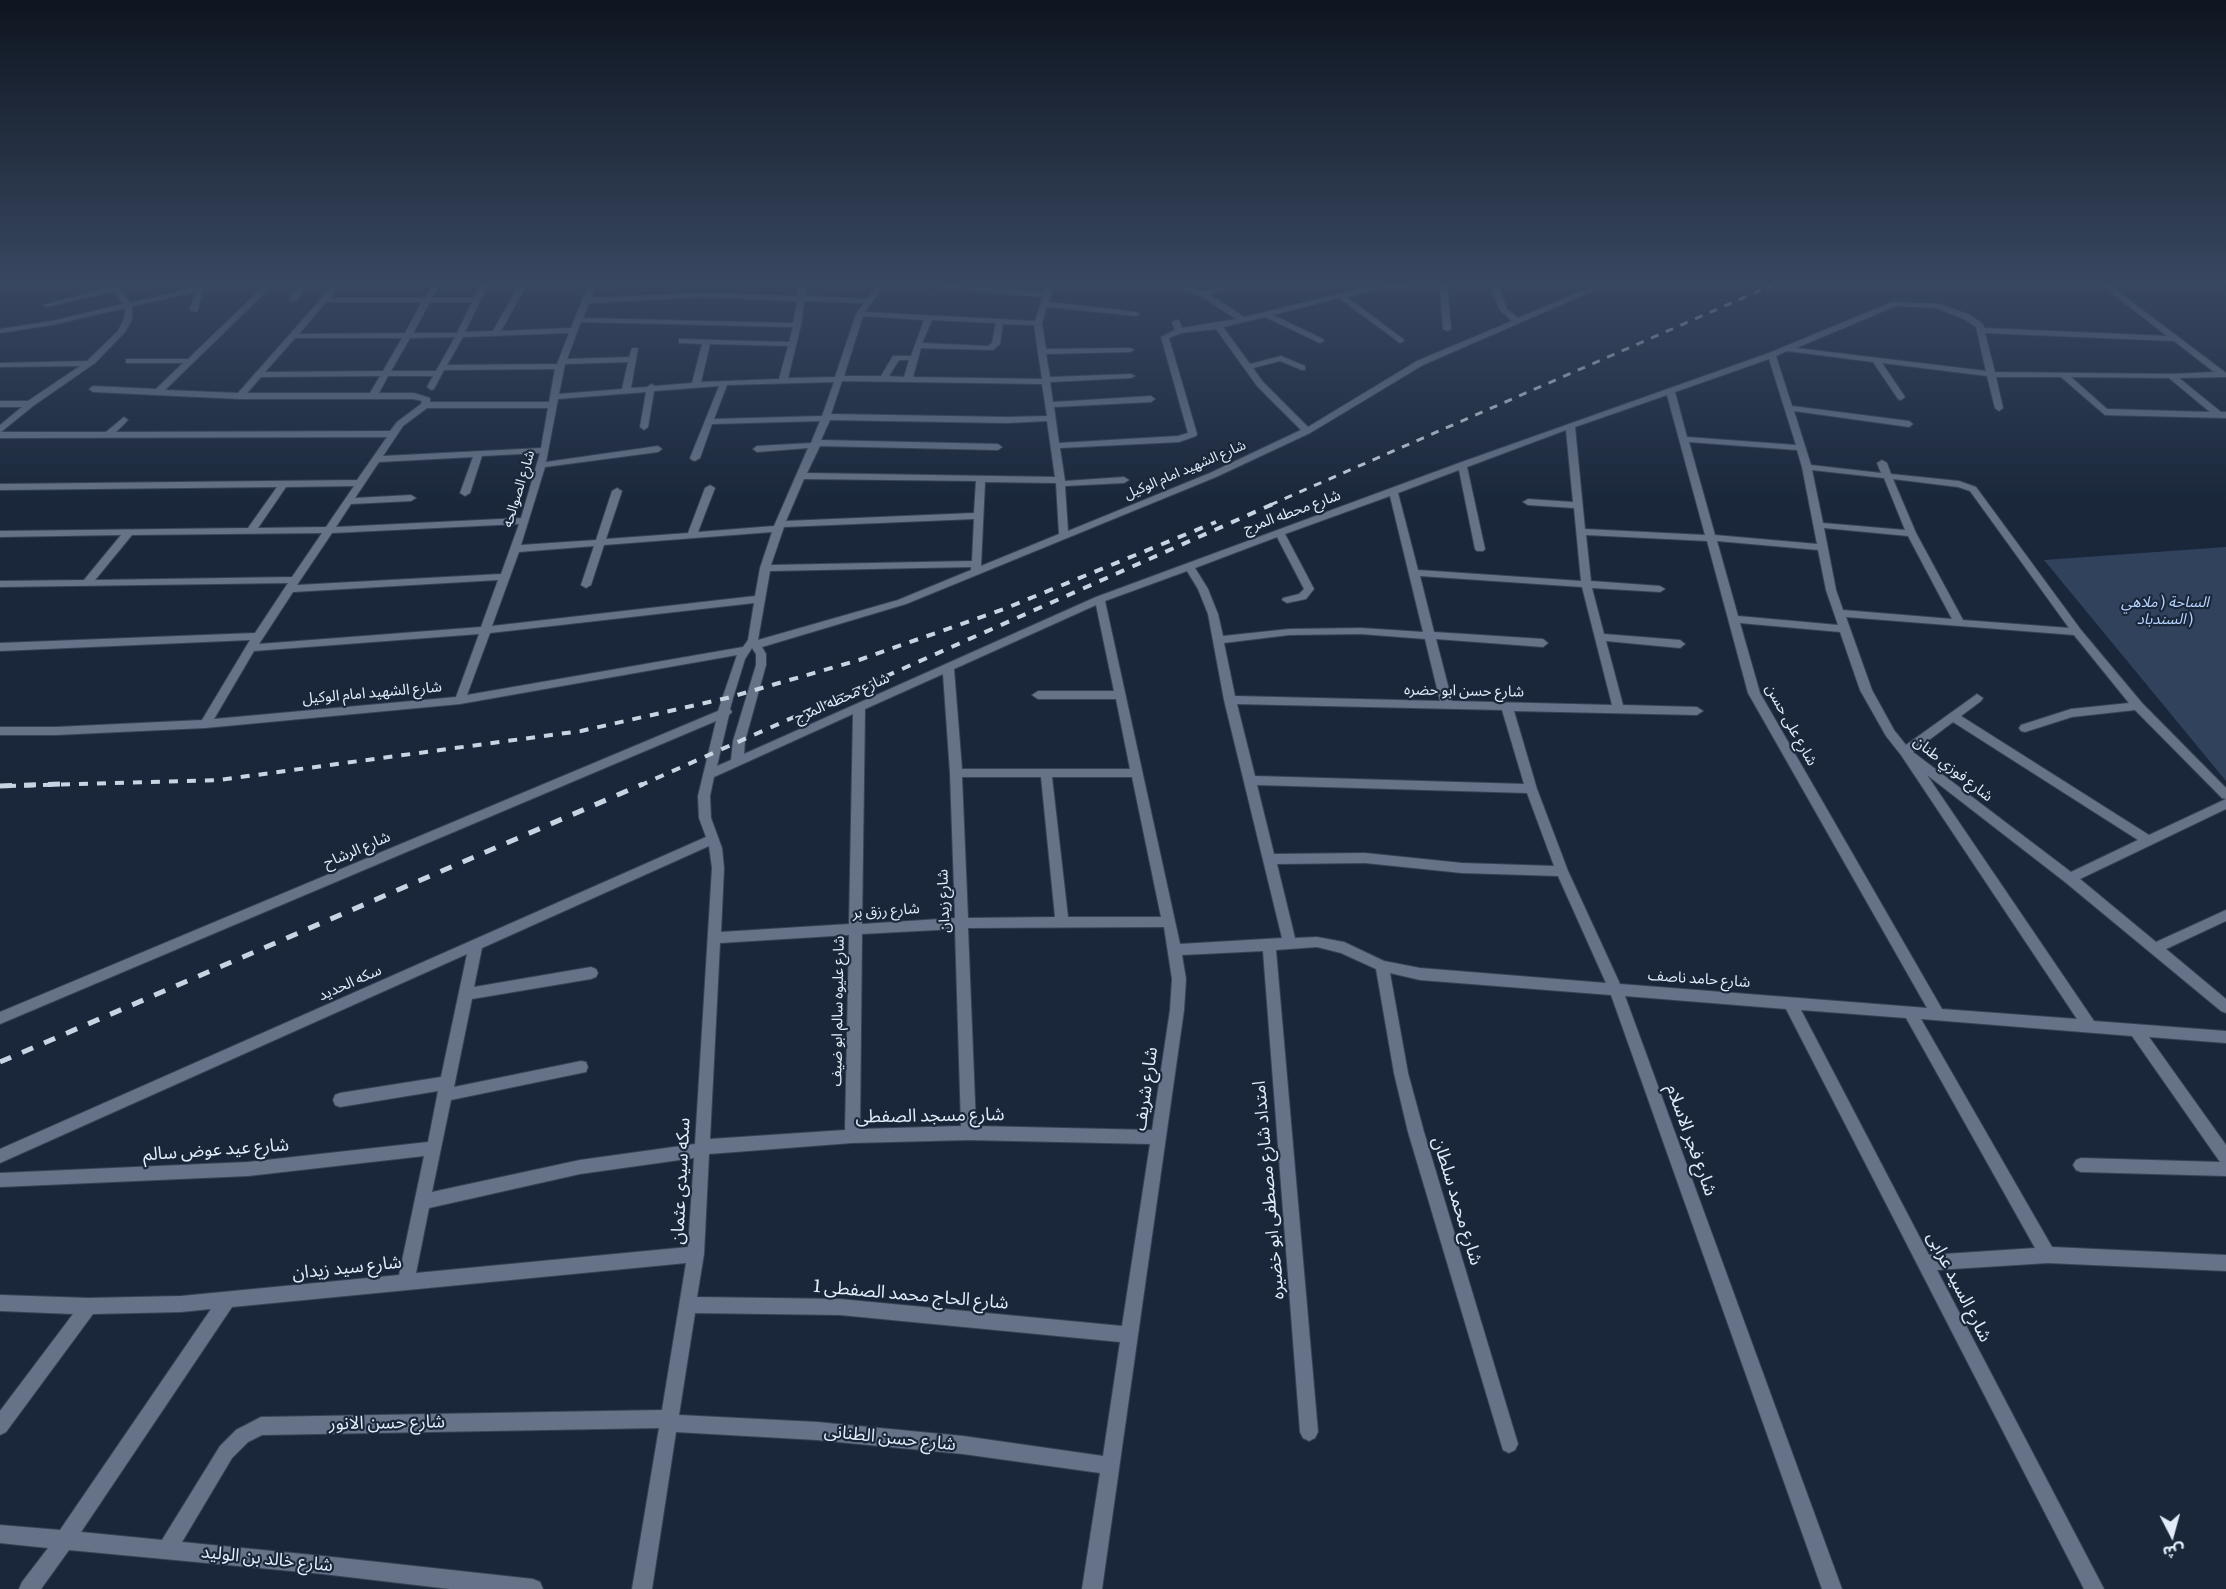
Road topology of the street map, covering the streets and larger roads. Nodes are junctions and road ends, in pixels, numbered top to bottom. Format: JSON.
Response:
{"nodes":[{"id":1,"x":95,"y":357,"type":"edge"},
{"id":2,"x":194,"y":357,"type":"edge"},
{"id":3,"x":274,"y":357,"type":"edge"},
{"id":4,"x":395,"y":357,"type":"edge"},
{"id":5,"x":447,"y":357,"type":"edge"},
{"id":6,"x":564,"y":357,"type":"edge"},
{"id":7,"x":611,"y":357,"type":"edge"},
{"id":8,"x":633,"y":357,"type":"edge"},
{"id":9,"x":703,"y":357,"type":"edge"},
{"id":10,"x":789,"y":357,"type":"edge"},
{"id":11,"x":846,"y":357,"type":"edge"},
{"id":12,"x":896,"y":357,"type":"edge"},
{"id":13,"x":899,"y":357,"type":"edge"},
{"id":14,"x":1043,"y":357,"type":"edge"},
{"id":15,"x":1172,"y":357,"type":"edge"},
{"id":16,"x":1240,"y":357,"type":"edge"},
{"id":17,"x":1434,"y":357,"type":"edge"},
{"id":18,"x":1766,"y":357,"type":"edge"},
{"id":19,"x":1773,"y":357,"type":"edge"},
{"id":20,"x":1843,"y":357,"type":"edge"},
{"id":21,"x":1988,"y":357,"type":"edge"},
{"id":22,"x":2200,"y":357,"type":"edge"},
{"id":23,"x":914,"y":358,"type":"joint"},
{"id":24,"x":129,"y":361,"type":"dead end"},
{"id":25,"x":190,"y":361,"type":"junction"},
{"id":26,"x":1877,"y":362,"type":"junction"},
{"id":27,"x":89,"y":363,"type":"junction"},
{"id":28,"x":561,"y":364,"type":"junction"},
{"id":29,"x":0,"y":365,"type":"edge"},
{"id":30,"x":1247,"y":367,"type":"junction"},
{"id":31,"x":1302,"y":368,"type":"dead end"},
{"id":32,"x":440,"y":370,"type":"junction"},
{"id":33,"x":386,"y":373,"type":"junction"},
{"id":34,"x":1991,"y":374,"type":"junction"},
{"id":35,"x":258,"y":375,"type":"junction"},
{"id":36,"x":2063,"y":375,"type":"junction"},
{"id":37,"x":2224,"y":375,"type":"edge"},
{"id":38,"x":1131,"y":376,"type":"dead end"},
{"id":39,"x":2170,"y":376,"type":"junction"},
{"id":40,"x":839,"y":378,"type":"junction"},
{"id":41,"x":884,"y":378,"type":"junction"},
{"id":42,"x":908,"y":379,"type":"junction"},
{"id":43,"x":783,"y":380,"type":"junction"},
{"id":44,"x":1046,"y":381,"type":"junction"},
{"id":45,"x":724,"y":383,"type":"junction"},
{"id":46,"x":696,"y":384,"type":"junction"},
{"id":47,"x":431,"y":387,"type":"dead end"},
{"id":48,"x":651,"y":387,"type":"junction"},
{"id":49,"x":93,"y":389,"type":"dead end"},
{"id":50,"x":626,"y":390,"type":"junction"},
{"id":51,"x":1670,"y":391,"type":"junction"},
{"id":52,"x":158,"y":392,"type":"junction"},
{"id":53,"x":240,"y":396,"type":"junction"},
{"id":54,"x":373,"y":396,"type":"junction"},
{"id":55,"x":1901,"y":398,"type":"dead end"},
{"id":56,"x":1151,"y":399,"type":"dead end"},
{"id":57,"x":553,"y":401,"type":"junction"},
{"id":58,"x":0,"y":404,"type":"edge"},
{"id":59,"x":30,"y":404,"type":"junction"},
{"id":60,"x":425,"y":405,"type":"junction"},
{"id":61,"x":1049,"y":405,"type":"junction"},
{"id":62,"x":1788,"y":408,"type":"junction"},
{"id":63,"x":1999,"y":408,"type":"dead end"},
{"id":64,"x":2222,"y":415,"type":"edge"},
{"id":65,"x":827,"y":417,"type":"junction"},
{"id":66,"x":1051,"y":418,"type":"junction"},
{"id":67,"x":124,"y":420,"type":"dead end"},
{"id":68,"x":709,"y":422,"type":"junction"},
{"id":69,"x":1909,"y":424,"type":"dead end"},
{"id":70,"x":1570,"y":426,"type":"junction"},
{"id":71,"x":644,"y":427,"type":"dead end"},
{"id":72,"x":0,"y":430,"type":"edge"},
{"id":73,"x":1307,"y":431,"type":"junction"},
{"id":74,"x":393,"y":434,"type":"junction"},
{"id":75,"x":0,"y":435,"type":"edge"},
{"id":76,"x":108,"y":435,"type":"junction"},
{"id":77,"x":1683,"y":439,"type":"junction"},
{"id":78,"x":816,"y":444,"type":"junction"},
{"id":79,"x":1055,"y":446,"type":"junction"},
{"id":80,"x":998,"y":447,"type":"dead end"},
{"id":81,"x":1800,"y":448,"type":"junction"},
{"id":82,"x":658,"y":449,"type":"dead end"},
{"id":83,"x":757,"y":449,"type":"dead end"},
{"id":84,"x":545,"y":450,"type":"junction"},
{"id":85,"x":478,"y":454,"type":"junction"},
{"id":86,"x":695,"y":458,"type":"dead end"},
{"id":87,"x":377,"y":459,"type":"junction"},
{"id":88,"x":1882,"y":463,"type":"dead end"},
{"id":89,"x":541,"y":465,"type":"junction"},
{"id":90,"x":1462,"y":465,"type":"junction"},
{"id":91,"x":1806,"y":467,"type":"junction"},
{"id":92,"x":802,"y":476,"type":"junction"},
{"id":93,"x":1888,"y":476,"type":"junction"},
{"id":94,"x":981,"y":479,"type":"junction"},
{"id":95,"x":1124,"y":480,"type":"dead end"},
{"id":96,"x":1060,"y":482,"type":"junction"},
{"id":97,"x":360,"y":483,"type":"junction"},
{"id":98,"x":284,"y":484,"type":"junction"},
{"id":99,"x":0,"y":487,"type":"edge"},
{"id":100,"x":710,"y":488,"type":"dead end"},
{"id":101,"x":617,"y":490,"type":"dead end"},
{"id":102,"x":1393,"y":491,"type":"junction"},
{"id":103,"x":465,"y":493,"type":"dead end"},
{"id":104,"x":411,"y":498,"type":"dead end"},
{"id":105,"x":349,"y":501,"type":"junction"},
{"id":106,"x":1528,"y":502,"type":"dead end"},
{"id":107,"x":1579,"y":505,"type":"junction"},
{"id":108,"x":979,"y":516,"type":"junction"},
{"id":109,"x":525,"y":522,"type":"junction"},
{"id":110,"x":1817,"y":525,"type":"junction"},
{"id":111,"x":779,"y":527,"type":"junction"},
{"id":112,"x":252,"y":530,"type":"junction"},
{"id":113,"x":330,"y":530,"type":"junction"},
{"id":114,"x":130,"y":531,"type":"junction"},
{"id":115,"x":1581,"y":532,"type":"junction"},
{"id":116,"x":1279,"y":533,"type":"junction"},
{"id":117,"x":1911,"y":533,"type":"junction"},
{"id":118,"x":0,"y":534,"type":"edge"},
{"id":119,"x":692,"y":536,"type":"junction"},
{"id":120,"x":1064,"y":536,"type":"junction"},
{"id":121,"x":1711,"y":538,"type":"junction"},
{"id":122,"x":600,"y":542,"type":"junction"},
{"id":123,"x":1822,"y":547,"type":"junction"},
{"id":124,"x":514,"y":549,"type":"junction"},
{"id":125,"x":1480,"y":549,"type":"dead end"},
{"id":126,"x":1189,"y":566,"type":"junction"},
{"id":127,"x":765,"y":568,"type":"junction"},
{"id":128,"x":976,"y":568,"type":"junction"},
{"id":129,"x":1414,"y":573,"type":"junction"},
{"id":130,"x":503,"y":577,"type":"junction"},
{"id":131,"x":87,"y":583,"type":"junction"},
{"id":132,"x":0,"y":584,"type":"edge"},
{"id":133,"x":1586,"y":584,"type":"junction"},
{"id":134,"x":293,"y":585,"type":"junction"},
{"id":135,"x":586,"y":585,"type":"dead end"},
{"id":136,"x":1660,"y":588,"type":"dead end"},
{"id":137,"x":760,"y":599,"type":"junction"},
{"id":138,"x":1100,"y":599,"type":"junction"},
{"id":139,"x":1287,"y":600,"type":"dead end"},
{"id":140,"x":1839,"y":613,"type":"junction"},
{"id":141,"x":1734,"y":619,"type":"junction"},
{"id":142,"x":1960,"y":622,"type":"junction"},
{"id":143,"x":1845,"y":629,"type":"junction"},
{"id":144,"x":484,"y":630,"type":"junction"},
{"id":145,"x":2077,"y":632,"type":"junction"},
{"id":146,"x":258,"y":636,"type":"junction"},
{"id":147,"x":1430,"y":636,"type":"junction"},
{"id":148,"x":1600,"y":637,"type":"junction"},
{"id":149,"x":1219,"y":640,"type":"junction"},
{"id":150,"x":755,"y":642,"type":"junction"},
{"id":151,"x":1543,"y":644,"type":"dead end"},
{"id":152,"x":1680,"y":644,"type":"dead end"},
{"id":153,"x":0,"y":647,"type":"edge"},
{"id":154,"x":250,"y":648,"type":"junction"},
{"id":155,"x":744,"y":650,"type":"junction"},
{"id":156,"x":948,"y":667,"type":"junction"},
{"id":157,"x":1038,"y":695,"type":"dead end"},
{"id":158,"x":1120,"y":695,"type":"junction"},
{"id":159,"x":1977,"y":698,"type":"dead end"},
{"id":160,"x":460,"y":700,"type":"junction"},
{"id":161,"x":1230,"y":700,"type":"junction"},
{"id":162,"x":1447,"y":705,"type":"junction"},
{"id":163,"x":859,"y":706,"type":"junction"},
{"id":164,"x":2138,"y":706,"type":"junction"},
{"id":165,"x":1507,"y":707,"type":"junction"},
{"id":166,"x":1618,"y":710,"type":"junction"},
{"id":167,"x":1697,"y":711,"type":"dead end"},
{"id":168,"x":726,"y":712,"type":"junction"},
{"id":169,"x":1953,"y":716,"type":"junction"},
{"id":170,"x":205,"y":724,"type":"junction"},
{"id":171,"x":2025,"y":728,"type":"dead end"},
{"id":172,"x":0,"y":731,"type":"edge"},
{"id":173,"x":1905,"y":752,"type":"junction"},
{"id":174,"x":737,"y":762,"type":"junction"},
{"id":175,"x":956,"y":773,"type":"junction"},
{"id":176,"x":1046,"y":773,"type":"junction"},
{"id":177,"x":1137,"y":773,"type":"junction"},
{"id":178,"x":710,"y":774,"type":"junction"},
{"id":179,"x":1250,"y":780,"type":"junction"},
{"id":180,"x":1531,"y":789,"type":"junction"},
{"id":181,"x":2226,"y":795,"type":"edge"},
{"id":182,"x":2226,"y":804,"type":"edge"},
{"id":183,"x":713,"y":839,"type":"junction"},
{"id":184,"x":2148,"y":842,"type":"junction"},
{"id":185,"x":1269,"y":859,"type":"junction"},
{"id":186,"x":1562,"y":871,"type":"junction"},
{"id":187,"x":2070,"y":878,"type":"junction"},
{"id":188,"x":2226,"y":915,"type":"edge"},
{"id":189,"x":1062,"y":922,"type":"junction"},
{"id":190,"x":1168,"y":922,"type":"junction"},
{"id":191,"x":961,"y":923,"type":"junction"},
{"id":192,"x":855,"y":929,"type":"junction"},
{"id":193,"x":714,"y":938,"type":"junction"},
{"id":194,"x":1290,"y":943,"type":"junction"},
{"id":195,"x":476,"y":944,"type":"junction"},
{"id":196,"x":1269,"y":944,"type":"junction"},
{"id":197,"x":2156,"y":948,"type":"junction"},
{"id":198,"x":1175,"y":950,"type":"junction"},
{"id":199,"x":1382,"y":966,"type":"junction"},
{"id":200,"x":591,"y":973,"type":"dead end"},
{"id":201,"x":1616,"y":989,"type":"junction"},
{"id":202,"x":465,"y":994,"type":"junction"},
{"id":203,"x":1790,"y":1002,"type":"junction"},
{"id":204,"x":2226,"y":1007,"type":"edge"},
{"id":205,"x":1909,"y":1011,"type":"junction"},
{"id":206,"x":1938,"y":1014,"type":"junction"},
{"id":207,"x":0,"y":1018,"type":"edge"},
{"id":208,"x":2089,"y":1025,"type":"junction"},
{"id":209,"x":2134,"y":1029,"type":"junction"},
{"id":210,"x":2226,"y":1038,"type":"edge"},
{"id":211,"x":581,"y":1068,"type":"dead end"},
{"id":212,"x":446,"y":1089,"type":"junction"},
{"id":213,"x":340,"y":1100,"type":"dead end"},
{"id":214,"x":969,"y":1133,"type":"junction"},
{"id":215,"x":852,"y":1136,"type":"junction"},
{"id":216,"x":1159,"y":1137,"type":"junction"},
{"id":217,"x":434,"y":1148,"type":"junction"},
{"id":218,"x":702,"y":1148,"type":"junction"},
{"id":219,"x":0,"y":1156,"type":"edge"},
{"id":220,"x":2226,"y":1158,"type":"edge"},
{"id":221,"x":2081,"y":1165,"type":"dead end"},
{"id":222,"x":2226,"y":1169,"type":"edge"},
{"id":223,"x":0,"y":1180,"type":"edge"},
{"id":224,"x":423,"y":1202,"type":"junction"},
{"id":225,"x":696,"y":1254,"type":"junction"},
{"id":226,"x":2048,"y":1255,"type":"junction"},
{"id":227,"x":1925,"y":1263,"type":"junction"},
{"id":228,"x":2226,"y":1263,"type":"edge"},
{"id":229,"x":406,"y":1282,"type":"junction"},
{"id":230,"x":227,"y":1300,"type":"junction"},
{"id":231,"x":0,"y":1303,"type":"edge"},
{"id":232,"x":688,"y":1305,"type":"junction"},
{"id":233,"x":89,"y":1306,"type":"junction"},
{"id":234,"x":1130,"y":1335,"type":"junction"},
{"id":235,"x":669,"y":1421,"type":"junction"},
{"id":236,"x":0,"y":1426,"type":"edge"},
{"id":237,"x":1309,"y":1432,"type":"dead end"},
{"id":238,"x":1509,"y":1444,"type":"dead end"},
{"id":239,"x":1111,"y":1466,"type":"junction"},
{"id":240,"x":0,"y":1534,"type":"edge"},
{"id":241,"x":65,"y":1540,"type":"junction"},
{"id":242,"x":167,"y":1549,"type":"junction"},
{"id":243,"x":29,"y":1589,"type":"edge"},
{"id":244,"x":533,"y":1589,"type":"edge"},
{"id":245,"x":642,"y":1589,"type":"edge"},
{"id":246,"x":1092,"y":1589,"type":"edge"},
{"id":247,"x":1832,"y":1589,"type":"edge"},
{"id":248,"x":2094,"y":1589,"type":"edge"}],
"edges":[{"from":1,"to":27,"type":"street"},
{"from":2,"to":25,"type":"street"},
{"from":3,"to":35,"type":"street"},
{"from":4,"to":33,"type":"street"},
{"from":5,"to":32,"type":"street"},
{"from":6,"to":28,"type":"street","name":"شارع الصوالحه"},
{"from":7,"to":28,"type":"street"},
{"from":8,"to":50,"type":"street"},
{"from":9,"to":46,"type":"street"},
{"from":10,"to":43,"type":"street"},
{"from":11,"to":40,"type":"street"},
{"from":12,"to":41,"type":"street"},
{"from":13,"to":23,"type":"street"},
{"from":14,"to":44,"type":"street"},
{"from":15,"to":79,"type":"street"},
{"from":16,"to":30,"type":"street"},
{"from":17,"to":73,"type":"street","name":"شارع الشهيد امام الوكيل"},
{"from":18,"to":51,"type":"street","name":"شارع محطه المرج"},
{"from":19,"to":62,"type":"street","name":"شارع فوزي طنان"},
{"from":20,"to":26,"type":"street"},
{"from":21,"to":34,"type":"street"},
{"from":22,"to":37,"type":"street"},
{"from":23,"to":42,"type":"street"},
{"from":24,"to":25,"type":"street"},
{"from":25,"to":52,"type":"street"},
{"from":26,"to":34,"type":"street"},
{"from":26,"to":55,"type":"street"},
{"from":27,"to":29,"type":"street"},
{"from":27,"to":59,"type":"street"},
{"from":28,"to":32,"type":"street"},
{"from":28,"to":57,"type":"street","name":"شارع الصوالحه"},
{"from":30,"to":31,"type":"street"},
{"from":30,"to":73,"type":"street"},
{"from":32,"to":33,"type":"street"},
{"from":32,"to":47,"type":"street"},
{"from":33,"to":35,"type":"street"},
{"from":33,"to":54,"type":"street"},
{"from":34,"to":36,"type":"street"},
{"from":34,"to":63,"type":"street"},
{"from":35,"to":53,"type":"street"},
{"from":36,"to":39,"type":"street"},
{"from":36,"to":64,"type":"street"},
{"from":37,"to":39,"type":"street"},
{"from":38,"to":44,"type":"street"},
{"from":39,"to":64,"type":"street"},
{"from":40,"to":41,"type":"street"},
{"from":40,"to":43,"type":"street"},
{"from":40,"to":65,"type":"street"},
{"from":41,"to":42,"type":"street"},
{"from":42,"to":44,"type":"street"},
{"from":43,"to":45,"type":"street"},
{"from":44,"to":61,"type":"street"},
{"from":45,"to":46,"type":"street"},
{"from":45,"to":68,"type":"street"},
{"from":46,"to":48,"type":"street"},
{"from":48,"to":50,"type":"street"},
{"from":48,"to":71,"type":"street"},
{"from":49,"to":52,"type":"street"},
{"from":50,"to":57,"type":"street"},
{"from":51,"to":70,"type":"street","name":"شارع محطه المرج"},
{"from":51,"to":77,"type":"street","name":"شارع على حسن"},
{"from":52,"to":53,"type":"street"},
{"from":53,"to":54,"type":"street"},
{"from":54,"to":60,"type":"street"},
{"from":56,"to":61,"type":"street"},
{"from":57,"to":60,"type":"street"},
{"from":57,"to":84,"type":"street","name":"شارع الصوالحه"},
{"from":58,"to":59,"type":"street"},
{"from":59,"to":72,"type":"street"},
{"from":60,"to":74,"type":"street"},
{"from":61,"to":66,"type":"street"},
{"from":62,"to":69,"type":"street"},
{"from":62,"to":81,"type":"street","name":"شارع فوزي طنان"},
{"from":65,"to":66,"type":"street"},
{"from":65,"to":68,"type":"street"},
{"from":65,"to":78,"type":"street"},
{"from":66,"to":79,"type":"street"},
{"from":67,"to":76,"type":"street"},
{"from":68,"to":86,"type":"street"},
{"from":70,"to":90,"type":"street","name":"شارع محطه المرج"},
{"from":70,"to":107,"type":"street"},
{"from":73,"to":120,"type":"street","name":"شارع الشهيد امام الوكيل"},
{"from":74,"to":76,"type":"street"},
{"from":74,"to":87,"type":"street"},
{"from":75,"to":76,"type":"street"},
{"from":77,"to":81,"type":"street"},
{"from":77,"to":121,"type":"street","name":"شارع على حسن"},
{"from":78,"to":80,"type":"street"},
{"from":78,"to":83,"type":"street"},
{"from":78,"to":92,"type":"street"},
{"from":79,"to":96,"type":"street"},
{"from":81,"to":91,"type":"street","name":"شارع فوزي طنان"},
{"from":82,"to":89,"type":"street"},
{"from":84,"to":85,"type":"street"},
{"from":84,"to":89,"type":"street","name":"شارع الصوالحه"},
{"from":85,"to":87,"type":"street"},
{"from":85,"to":103,"type":"street"},
{"from":87,"to":97,"type":"street"},
{"from":88,"to":93,"type":"street"},
{"from":89,"to":109,"type":"street","name":"شارع الصوالحه"},
{"from":90,"to":102,"type":"street","name":"شارع محطه المرج"},
{"from":90,"to":125,"type":"street"},
{"from":91,"to":93,"type":"street"},
{"from":91,"to":110,"type":"street","name":"شارع فوزي طنان"},
{"from":92,"to":94,"type":"street"},
{"from":92,"to":111,"type":"street"},
{"from":93,"to":117,"type":"street"},
{"from":93,"to":145,"type":"street"},
{"from":94,"to":96,"type":"street"},
{"from":94,"to":108,"type":"street"},
{"from":95,"to":96,"type":"street"},
{"from":96,"to":120,"type":"street"},
{"from":97,"to":98,"type":"street"},
{"from":97,"to":105,"type":"street"},
{"from":98,"to":99,"type":"street"},
{"from":98,"to":112,"type":"street"},
{"from":100,"to":119,"type":"street"},
{"from":101,"to":122,"type":"street"},
{"from":102,"to":116,"type":"street","name":"شارع محطه المرج"},
{"from":102,"to":129,"type":"street"},
{"from":104,"to":105,"type":"street"},
{"from":105,"to":113,"type":"street"},
{"from":106,"to":107,"type":"street"},
{"from":107,"to":115,"type":"street"},
{"from":108,"to":111,"type":"street"},
{"from":108,"to":128,"type":"street"},
{"from":109,"to":113,"type":"street"},
{"from":109,"to":124,"type":"street","name":"شارع الصوالحه"},
{"from":110,"to":117,"type":"street"},
{"from":110,"to":123,"type":"street","name":"شارع فوزي طنان"},
{"from":111,"to":119,"type":"street"},
{"from":111,"to":127,"type":"street"},
{"from":112,"to":113,"type":"street"},
{"from":112,"to":114,"type":"street"},
{"from":113,"to":134,"type":"street"},
{"from":114,"to":118,"type":"street"},
{"from":114,"to":131,"type":"street"},
{"from":115,"to":121,"type":"street"},
{"from":115,"to":133,"type":"street"},
{"from":116,"to":126,"type":"street","name":"شارع محطه المرج"},
{"from":116,"to":139,"type":"street"},
{"from":117,"to":142,"type":"street"},
{"from":119,"to":122,"type":"street"},
{"from":120,"to":128,"type":"street","name":"شارع الشهيد امام الوكيل"},
{"from":121,"to":123,"type":"street"},
{"from":121,"to":141,"type":"street","name":"شارع على حسن"},
{"from":122,"to":124,"type":"street"},
{"from":122,"to":135,"type":"street"},
{"from":123,"to":140,"type":"street","name":"شارع فوزي طنان"},
{"from":124,"to":130,"type":"street","name":"شارع الصوالحه"},
{"from":126,"to":138,"type":"street","name":"شارع محطه المرج"},
{"from":126,"to":149,"type":"street"},
{"from":127,"to":128,"type":"street"},
{"from":127,"to":137,"type":"street"},
{"from":128,"to":150,"type":"street","name":"شارع الشهيد امام الوكيل"},
{"from":129,"to":133,"type":"street"},
{"from":129,"to":147,"type":"street"},
{"from":130,"to":134,"type":"street"},
{"from":130,"to":144,"type":"street","name":"شارع الصوالحه"},
{"from":131,"to":132,"type":"street"},
{"from":131,"to":134,"type":"street"},
{"from":133,"to":136,"type":"street"},
{"from":133,"to":148,"type":"street"},
{"from":134,"to":146,"type":"street"},
{"from":137,"to":144,"type":"street"},
{"from":137,"to":150,"type":"street"},
{"from":138,"to":156,"type":"street","name":"شارع محطه المرج"},
{"from":138,"to":158,"type":"street","name":"شارع شريف"},
{"from":140,"to":142,"type":"street"},
{"from":140,"to":143,"type":"street","name":"شارع فوزي طنان"},
{"from":141,"to":143,"type":"street"},
{"from":141,"to":206,"type":"street","name":"شارع على حسن"},
{"from":142,"to":145,"type":"street"},
{"from":143,"to":173,"type":"street","name":"شارع فوزي طنان"},
{"from":144,"to":154,"type":"street"},
{"from":144,"to":160,"type":"street","name":"شارع الصوالحه"},
{"from":145,"to":164,"type":"street"},
{"from":146,"to":153,"type":"street"},
{"from":146,"to":154,"type":"street"},
{"from":147,"to":149,"type":"street"},
{"from":147,"to":151,"type":"street"},
{"from":147,"to":162,"type":"street"},
{"from":148,"to":152,"type":"street"},
{"from":148,"to":166,"type":"street"},
{"from":149,"to":161,"type":"street"},
{"from":150,"to":155,"type":"street","name":"سكه سيدى عثمان"},
{"from":150,"to":174,"type":"street"},
{"from":154,"to":170,"type":"street"},
{"from":155,"to":160,"type":"street","name":"شارع الشهيد امام الوكيل"},
{"from":155,"to":168,"type":"street","name":"سكه سيدى عثمان"},
{"from":156,"to":163,"type":"street","name":"شارع محطه المرج"},
{"from":156,"to":175,"type":"street","name":"شارع زيدان"},
{"from":157,"to":158,"type":"street"},
{"from":158,"to":177,"type":"street","name":"شارع شريف"},
{"from":159,"to":169,"type":"street"},
{"from":160,"to":170,"type":"street","name":"شارع الشهيد امام الوكيل"},
{"from":161,"to":162,"type":"street","name":"شارع حسن ابو حضره"},
{"from":161,"to":179,"type":"street"},
{"from":162,"to":165,"type":"street","name":"شارع حسن ابو حضره"},
{"from":163,"to":174,"type":"street","name":"شارع محطه المرج"},
{"from":163,"to":192,"type":"street","name":"شارع عليوه سالم ابو ضيف"},
{"from":164,"to":171,"type":"street"},
{"from":164,"to":181,"type":"street"},
{"from":165,"to":166,"type":"street","name":"شارع حسن ابو حضره"},
{"from":165,"to":180,"type":"street","name":"شارع فجر الاسلام"},
{"from":166,"to":167,"type":"street","name":"شارع حسن ابو حضره"},
{"from":168,"to":178,"type":"street","name":"سكه سيدى عثمان"},
{"from":168,"to":207,"type":"street","name":"شارع الرشاح"},
{"from":169,"to":173,"type":"street"},
{"from":169,"to":184,"type":"street"},
{"from":170,"to":172,"type":"street","name":"شارع الشهيد امام الوكيل"},
{"from":173,"to":187,"type":"street","name":"شارع فوزي طنان"},
{"from":173,"to":208,"type":"street"},
{"from":174,"to":178,"type":"street","name":"شارع محطه المرج"},
{"from":175,"to":176,"type":"street"},
{"from":175,"to":191,"type":"street","name":"شارع زيدان"},
{"from":176,"to":177,"type":"street"},
{"from":176,"to":189,"type":"street"},
{"from":177,"to":190,"type":"street","name":"شارع شريف"},
{"from":178,"to":183,"type":"street","name":"سكه سيدى عثمان"},
{"from":179,"to":180,"type":"street"},
{"from":179,"to":185,"type":"street"},
{"from":180,"to":186,"type":"street","name":"شارع فجر الاسلام"},
{"from":182,"to":184,"type":"street"},
{"from":183,"to":193,"type":"street","name":"سكه سيدى عثمان"},
{"from":183,"to":195,"type":"street","name":"سكه الحديد"},
{"from":184,"to":187,"type":"street"},
{"from":185,"to":186,"type":"street"},
{"from":185,"to":194,"type":"street"},
{"from":186,"to":201,"type":"street","name":"شارع فجر الاسلام"},
{"from":187,"to":197,"type":"street","name":"شارع فوزي طنان"},
{"from":188,"to":197,"type":"street"},
{"from":189,"to":190,"type":"street","name":"شارع رزق بر"},
{"from":189,"to":191,"type":"street","name":"شارع رزق بر"},
{"from":190,"to":198,"type":"street","name":"شارع شريف"},
{"from":191,"to":192,"type":"street","name":"شارع رزق بر"},
{"from":191,"to":214,"type":"street","name":"شارع زيدان"},
{"from":192,"to":193,"type":"street","name":"شارع رزق بر"},
{"from":192,"to":215,"type":"street","name":"شارع عليوه سالم ابو ضيف"},
{"from":193,"to":218,"type":"street","name":"سكه سيدى عثمان"},
{"from":194,"to":196,"type":"street","name":"شارع حامد ناصف"},
{"from":194,"to":199,"type":"street","name":"شارع حامد ناصف"},
{"from":195,"to":202,"type":"street"},
{"from":195,"to":219,"type":"street","name":"سكه الحديد"},
{"from":196,"to":198,"type":"street","name":"شارع حامد ناصف"},
{"from":196,"to":237,"type":"street","name":"امتداد شارع مصطفى ابو خضيره"},
{"from":197,"to":204,"type":"street","name":"شارع فوزي طنان"},
{"from":198,"to":216,"type":"street","name":"شارع شريف"},
{"from":199,"to":201,"type":"street","name":"شارع حامد ناصف"},
{"from":199,"to":238,"type":"street","name":"شارع محمد سلطان"},
{"from":200,"to":202,"type":"street"},
{"from":201,"to":203,"type":"street","name":"شارع حامد ناصف"},
{"from":201,"to":247,"type":"street","name":"شارع فجر الاسلام"},
{"from":202,"to":212,"type":"street"},
{"from":203,"to":205,"type":"street","name":"شارع حامد ناصف"},
{"from":203,"to":227,"type":"street","name":"شارع السيد عرابى"},
{"from":205,"to":206,"type":"street","name":"شارع حامد ناصف"},
{"from":205,"to":226,"type":"street"},
{"from":206,"to":208,"type":"street","name":"شارع حامد ناصف"},
{"from":208,"to":209,"type":"street","name":"شارع حامد ناصف"},
{"from":209,"to":210,"type":"street","name":"شارع حامد ناصف"},
{"from":209,"to":220,"type":"street"},
{"from":211,"to":212,"type":"street"},
{"from":212,"to":213,"type":"street"},
{"from":212,"to":217,"type":"street"},
{"from":214,"to":215,"type":"street","name":"شارع مسجد الصفطى"},
{"from":214,"to":216,"type":"street","name":"شارع مسجد الصفطى"},
{"from":215,"to":218,"type":"street","name":"شارع مسجد الصفطى"},
{"from":216,"to":234,"type":"street","name":"شارع شريف"},
{"from":217,"to":223,"type":"street","name":"شارع عيد عوض سالم"},
{"from":217,"to":224,"type":"street"},
{"from":218,"to":224,"type":"street","name":"شارع مسجد الصفطى"},
{"from":218,"to":225,"type":"street","name":"سكه سيدى عثمان"},
{"from":221,"to":222,"type":"street"},
{"from":224,"to":229,"type":"street"},
{"from":225,"to":229,"type":"street","name":"شارع سيد زيدان"},
{"from":225,"to":232,"type":"street","name":"سكه سيدى عثمان"},
{"from":226,"to":227,"type":"street"},
{"from":226,"to":228,"type":"street"},
{"from":227,"to":248,"type":"street","name":"شارع السيد عرابى"},
{"from":229,"to":230,"type":"street","name":"شارع سيد زيدان"},
{"from":230,"to":233,"type":"street","name":"شارع سيد زيدان"},
{"from":230,"to":241,"type":"street"},
{"from":231,"to":233,"type":"street","name":"شارع سيد زيدان"},
{"from":232,"to":234,"type":"street","name":"شارع الحاج محمد الصفطى 1"},
{"from":232,"to":235,"type":"street","name":"سكه سيدى عثمان"},
{"from":233,"to":236,"type":"street"},
{"from":234,"to":239,"type":"street","name":"شارع شريف"},
{"from":235,"to":239,"type":"street","name":"شارع حسن الطنانى"},
{"from":235,"to":242,"type":"street","name":"شارع حسن الانور"},
{"from":235,"to":245,"type":"street","name":"سكه سيدى عثمان"},
{"from":239,"to":246,"type":"street","name":"شارع شريف"},
{"from":240,"to":241,"type":"street","name":"شارع خالد بن الوليد"},
{"from":241,"to":242,"type":"street","name":"شارع خالد بن الوليد"},
{"from":241,"to":243,"type":"street"},
{"from":242,"to":244,"type":"street","name":"شارع خالد بن الوليد"}]}
